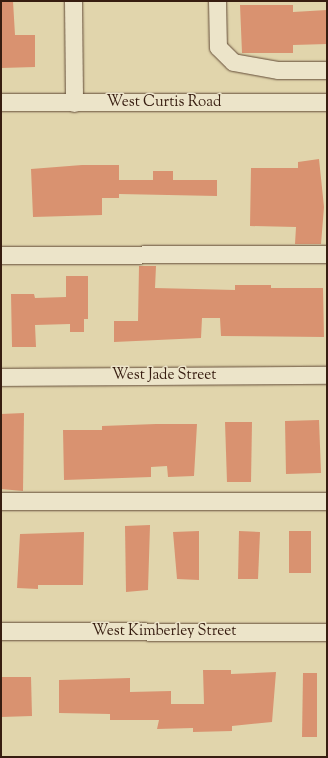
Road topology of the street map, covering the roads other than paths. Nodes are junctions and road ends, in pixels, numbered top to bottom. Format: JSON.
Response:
{"nodes":[{"id":1,"x":73,"y":1,"type":"edge"},
{"id":2,"x":218,"y":1,"type":"edge"},
{"id":3,"x":327,"y":70,"type":"edge"},
{"id":4,"x":1,"y":102,"type":"edge"},
{"id":5,"x":327,"y":102,"type":"edge"},
{"id":6,"x":74,"y":103,"type":"junction"},
{"id":7,"x":327,"y":254,"type":"edge"},
{"id":8,"x":1,"y":255,"type":"edge"},
{"id":9,"x":327,"y":375,"type":"edge"},
{"id":10,"x":1,"y":377,"type":"edge"},
{"id":11,"x":1,"y":501,"type":"edge"},
{"id":12,"x":327,"y":501,"type":"edge"},
{"id":13,"x":1,"y":631,"type":"edge"},
{"id":14,"x":327,"y":632,"type":"edge"}],
"edges":[{"from":1,"to":6,"type":"street"},
{"from":2,"to":3,"type":"street"},
{"from":4,"to":6,"type":"street","name":"West Curtis Road"},
{"from":5,"to":6,"type":"street","name":"West Curtis Road"},
{"from":7,"to":8,"type":"street"},
{"from":9,"to":10,"type":"street","name":"West Jade Street"},
{"from":11,"to":12,"type":"street"},
{"from":13,"to":14,"type":"street","name":"West Kimberley Street"}]}
